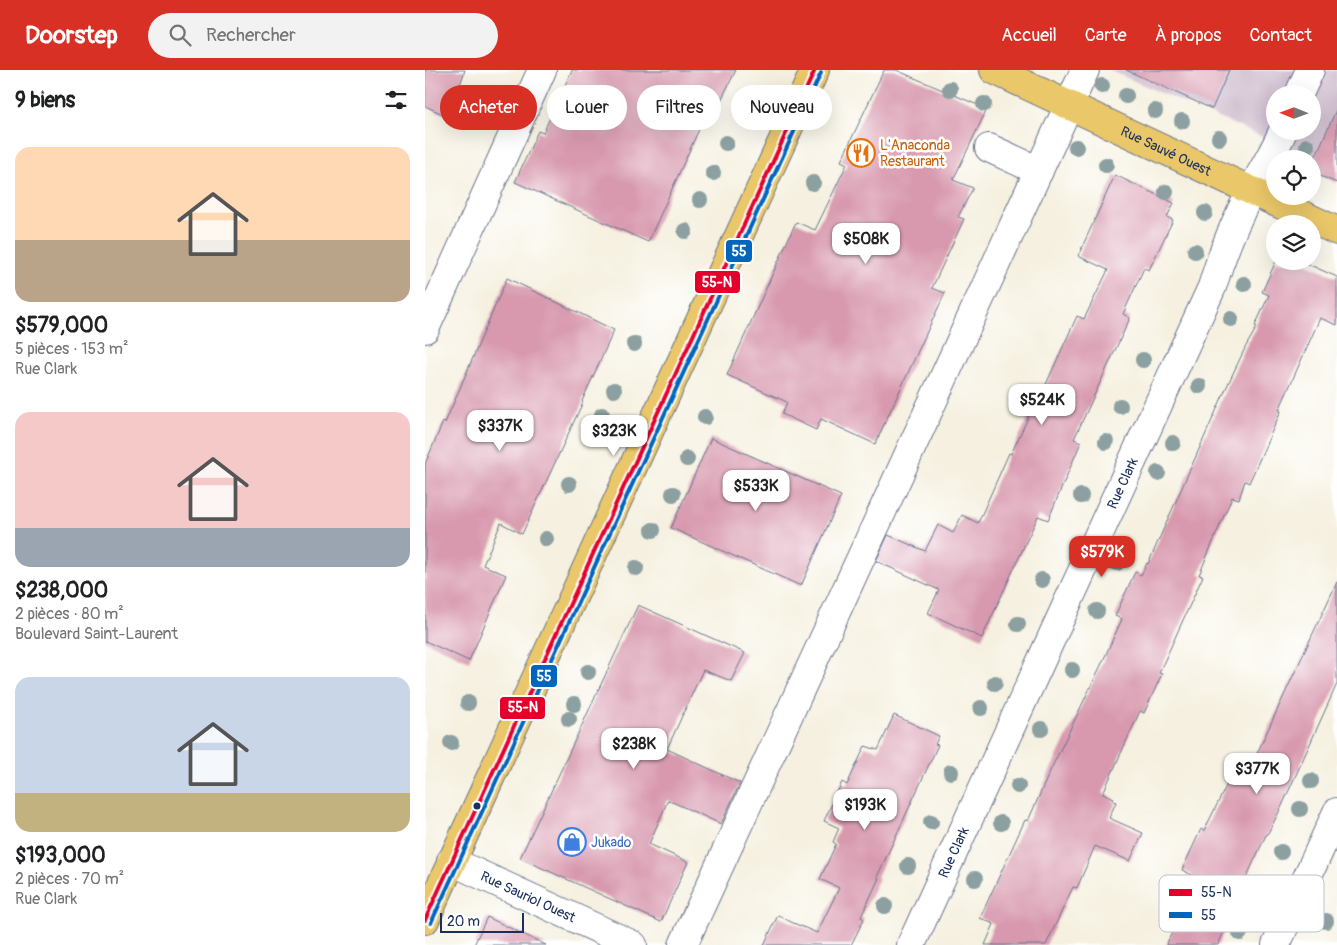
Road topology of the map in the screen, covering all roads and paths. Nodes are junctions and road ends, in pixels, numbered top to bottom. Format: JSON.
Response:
{"nodes":[{"id":1,"x":542,"y":70,"type":"edge"},
{"id":2,"x":815,"y":70,"type":"edge"},
{"id":3,"x":994,"y":70,"type":"edge"},
{"id":4,"x":1085,"y":70,"type":"edge"},
{"id":5,"x":1309,"y":70,"type":"edge"},
{"id":6,"x":1303,"y":85,"type":"edge"},
{"id":7,"x":1069,"y":106,"type":"junction"},
{"id":8,"x":1279,"y":140,"type":"edge"},
{"id":9,"x":989,"y":148,"type":"dead end"},
{"id":10,"x":1039,"y":171,"type":"junction"},
{"id":11,"x":1251,"y":192,"type":"junction"},
{"id":12,"x":1337,"y":231,"type":"edge"},
{"id":13,"x":425,"y":329,"type":"edge"},
{"id":14,"x":1337,"y":812,"type":"edge"},
{"id":15,"x":451,"y":861,"type":"junction"},
{"id":16,"x":1308,"y":875,"type":"edge"},
{"id":17,"x":425,"y":920,"type":"edge"},
{"id":18,"x":1281,"y":932,"type":"edge"},
{"id":19,"x":633,"y":945,"type":"edge"},
{"id":20,"x":683,"y":945,"type":"edge"},
{"id":21,"x":911,"y":945,"type":"edge"},
{"id":22,"x":1275,"y":945,"type":"edge"}],
"edges":[{"from":1,"to":13,"type":"street"},
{"from":2,"to":15,"type":"main road"},
{"from":3,"to":7,"type":"main road","name":"Rue Sauvé Ouest"},
{"from":4,"to":7,"type":"street"},
{"from":5,"to":6,"type":"street"},
{"from":7,"to":10,"type":"street"},
{"from":7,"to":11,"type":"main road","name":"Rue Sauvé Ouest"},
{"from":8,"to":11,"type":"street","name":"Rue Clark"},
{"from":9,"to":10,"type":"street"},
{"from":10,"to":20,"type":"street"},
{"from":11,"to":12,"type":"main road","name":"Rue Sauvé Ouest"},
{"from":11,"to":21,"type":"street","name":"Rue Clark"},
{"from":14,"to":16,"type":"street"},
{"from":15,"to":17,"type":"main road"},
{"from":15,"to":19,"type":"street","name":"Rue Sauriol Ouest"},
{"from":18,"to":22,"type":"street"}]}
